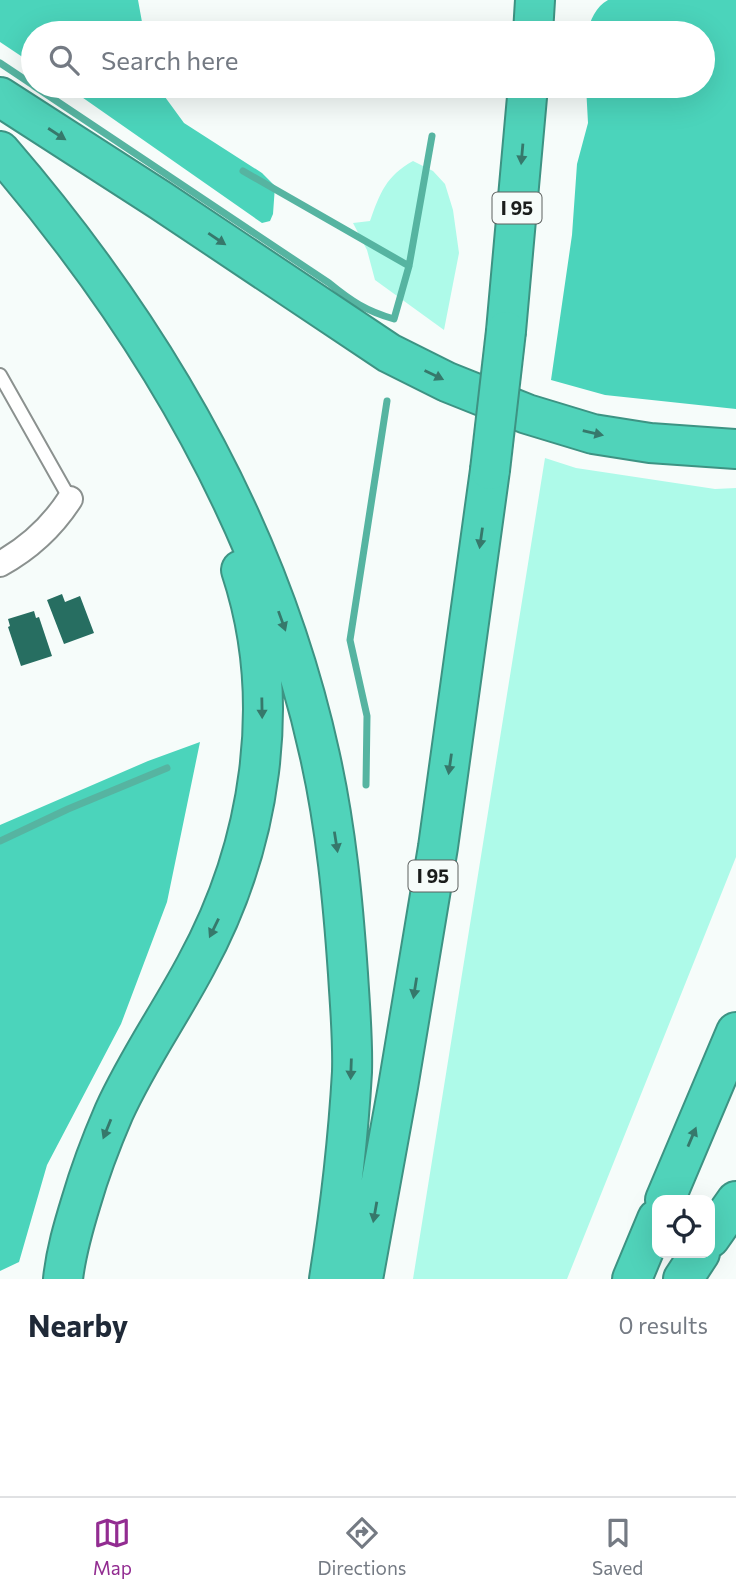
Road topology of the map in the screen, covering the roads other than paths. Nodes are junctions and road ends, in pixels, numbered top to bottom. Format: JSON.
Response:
{"nodes":[{"id":1,"x":536,"y":0,"type":"edge"},
{"id":2,"x":534,"y":21,"type":"edge"},
{"id":3,"x":0,"y":97,"type":"edge"},
{"id":4,"x":527,"y":98,"type":"edge"},
{"id":5,"x":0,"y":151,"type":"edge"},
{"id":6,"x":42,"y":203,"type":"junction"},
{"id":7,"x":0,"y":375,"type":"edge"},
{"id":8,"x":736,"y":449,"type":"edge"},
{"id":9,"x":70,"y":499,"type":"joint"},
{"id":10,"x":0,"y":565,"type":"edge"},
{"id":11,"x":736,"y":1032,"type":"edge"},
{"id":12,"x":667,"y":1195,"type":"edge"},
{"id":13,"x":736,"y":1200,"type":"edge"},
{"id":14,"x":652,"y":1231,"type":"edge"},
{"id":15,"x":715,"y":1231,"type":"edge"},
{"id":16,"x":697,"y":1258,"type":"edge"},
{"id":17,"x":58,"y":1270,"type":"edge"},
{"id":18,"x":329,"y":1279,"type":"edge"},
{"id":19,"x":363,"y":1279,"type":"edge"},
{"id":20,"x":632,"y":1279,"type":"edge"},
{"id":21,"x":684,"y":1279,"type":"edge"}],
"edges":[{"from":1,"to":2,"type":"highway"},
{"from":3,"to":8,"type":"highway","one_way":true},
{"from":4,"to":19,"type":"highway","number":"I 95","one_way":true,"bridge":true},
{"from":5,"to":6,"type":"highway"},
{"from":6,"to":17,"type":"highway","one_way":true},
{"from":6,"to":18,"type":"highway","one_way":true},
{"from":7,"to":9,"type":"lane"},
{"from":9,"to":10,"type":"street"},
{"from":12,"to":11,"type":"highway","one_way":true},
{"from":13,"to":15,"type":"highway"},
{"from":14,"to":20,"type":"highway"},
{"from":16,"to":21,"type":"highway"}]}
